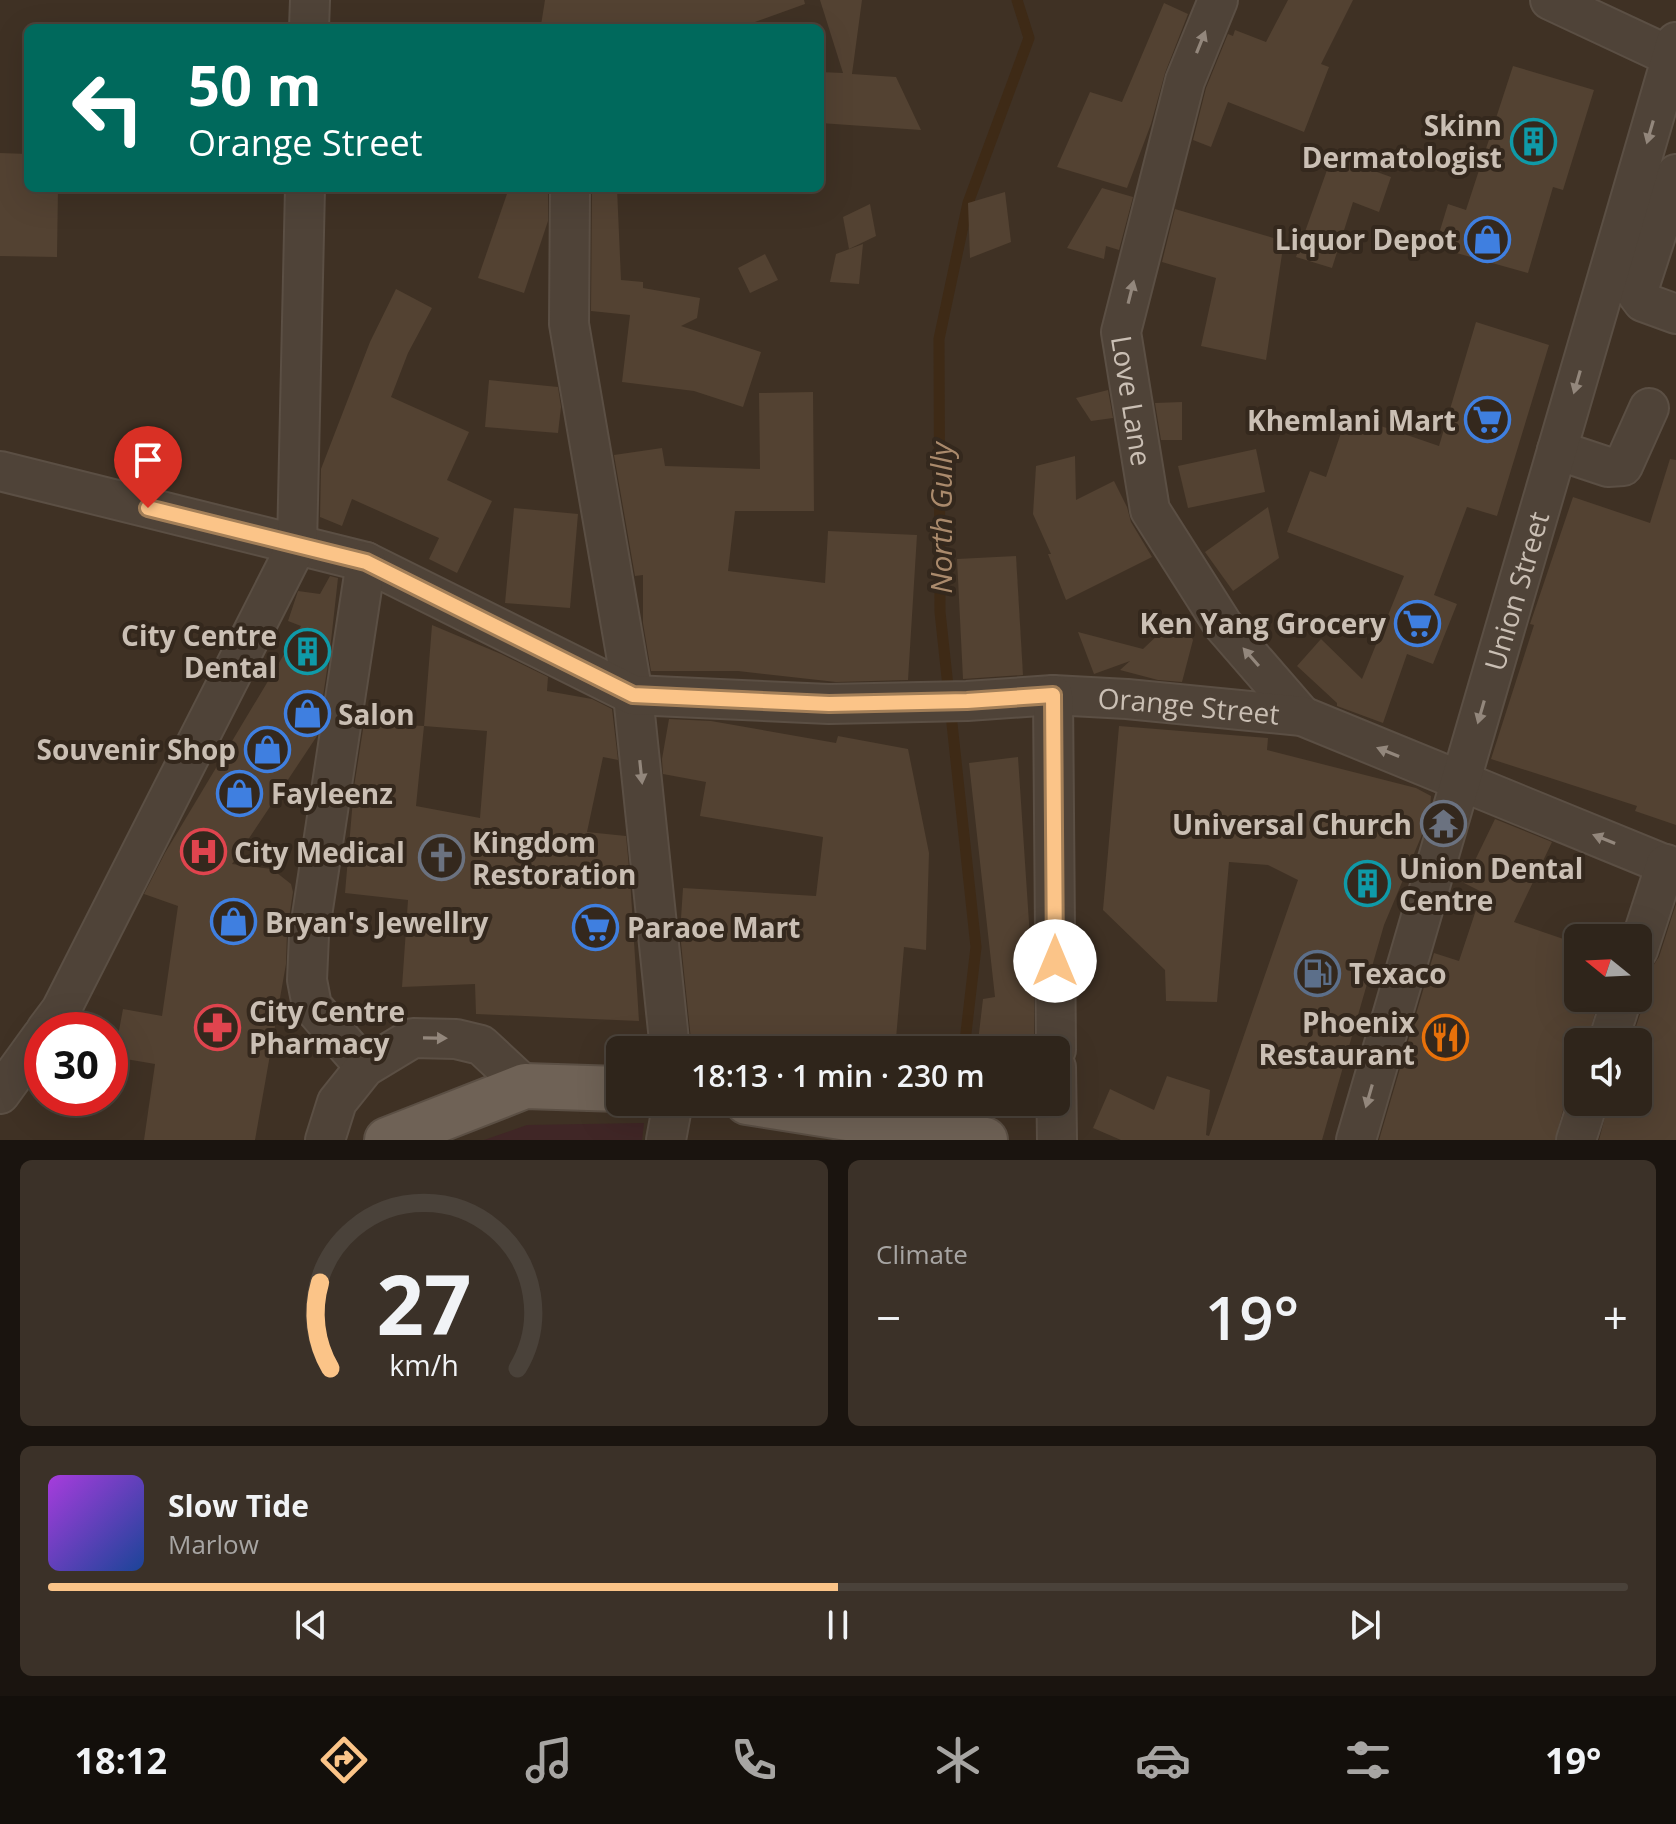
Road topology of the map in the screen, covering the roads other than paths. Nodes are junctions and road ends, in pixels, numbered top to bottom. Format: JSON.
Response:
{"nodes":[{"id":1,"x":310,"y":0,"type":"edge"},
{"id":2,"x":1218,"y":0,"type":"edge"},
{"id":3,"x":1550,"y":0,"type":"edge"},
{"id":4,"x":309,"y":24,"type":"edge"},
{"id":5,"x":1674,"y":53,"type":"edge"},
{"id":6,"x":1676,"y":174,"type":"edge"},
{"id":7,"x":305,"y":192,"type":"edge"},
{"id":8,"x":570,"y":192,"type":"edge"},
{"id":9,"x":1676,"y":314,"type":"edge"},
{"id":10,"x":1649,"y":408,"type":"dead end"},
{"id":11,"x":1557,"y":450,"type":"junction"},
{"id":12,"x":0,"y":471,"type":"edge"},
{"id":13,"x":297,"y":545,"type":"junction"},
{"id":14,"x":366,"y":562,"type":"junction"},
{"id":15,"x":633,"y":695,"type":"junction"},
{"id":16,"x":1053,"y":695,"type":"junction"},
{"id":17,"x":1302,"y":716,"type":"junction"},
{"id":18,"x":1461,"y":781,"type":"junction"},
{"id":19,"x":1671,"y":866,"type":"edge"},
{"id":20,"x":1648,"y":924,"type":"edge"},
{"id":21,"x":60,"y":1012,"type":"edge"},
{"id":22,"x":669,"y":1036,"type":"edge"},
{"id":23,"x":1056,"y":1036,"type":"edge"},
{"id":24,"x":24,"y":1061,"type":"edge"},
{"id":25,"x":365,"y":1067,"type":"junction"},
{"id":26,"x":525,"y":1086,"type":"junction"},
{"id":27,"x":606,"y":1089,"type":"edge"},
{"id":28,"x":0,"y":1094,"type":"edge"},
{"id":29,"x":670,"y":1116,"type":"edge"},
{"id":30,"x":834,"y":1116,"type":"edge"},
{"id":31,"x":1057,"y":1116,"type":"edge"},
{"id":32,"x":1584,"y":1116,"type":"edge"},
{"id":33,"x":979,"y":1139,"type":"edge"},
{"id":34,"x":325,"y":1140,"type":"edge"},
{"id":35,"x":387,"y":1140,"type":"edge"},
{"id":36,"x":666,"y":1140,"type":"edge"},
{"id":37,"x":1057,"y":1140,"type":"edge"},
{"id":38,"x":1356,"y":1140,"type":"edge"},
{"id":39,"x":1576,"y":1140,"type":"edge"}],
"edges":[{"from":1,"to":4,"type":"street"},
{"from":17,"to":2,"type":"street","name":"Love Lane","one_way":true},
{"from":3,"to":5,"type":"street"},
{"from":5,"to":11,"type":"street","name":"Union Street","one_way":true},
{"from":6,"to":9,"type":"street"},
{"from":7,"to":13,"type":"street"},
{"from":8,"to":15,"type":"street"},
{"from":10,"to":11,"type":"street"},
{"from":11,"to":18,"type":"street","name":"Union Street","one_way":true},
{"from":12,"to":13,"type":"street","name":"Orange Street"},
{"from":13,"to":14,"type":"street","name":"Orange Street"},
{"from":13,"to":21,"type":"street"},
{"from":14,"to":15,"type":"street","name":"Orange Street"},
{"from":14,"to":25,"type":"street"},
{"from":15,"to":16,"type":"street","name":"Orange Street"},
{"from":15,"to":22,"type":"street","one_way":true},
{"from":16,"to":17,"type":"street","name":"Orange Street"},
{"from":16,"to":23,"type":"street"},
{"from":18,"to":17,"type":"street","name":"Orange Street","one_way":true},
{"from":19,"to":18,"type":"street","name":"Orange Street","one_way":true},
{"from":18,"to":38,"type":"street","name":"Union Street","one_way":true},
{"from":19,"to":20,"type":"street"},
{"from":24,"to":28,"type":"street"},
{"from":25,"to":26,"type":"street","one_way":true},
{"from":25,"to":34,"type":"street"},
{"from":26,"to":27,"type":"main road"},
{"from":26,"to":35,"type":"main road"},
{"from":29,"to":36,"type":"street"},
{"from":30,"to":33,"type":"main road"},
{"from":31,"to":37,"type":"street"},
{"from":32,"to":39,"type":"street"}]}
